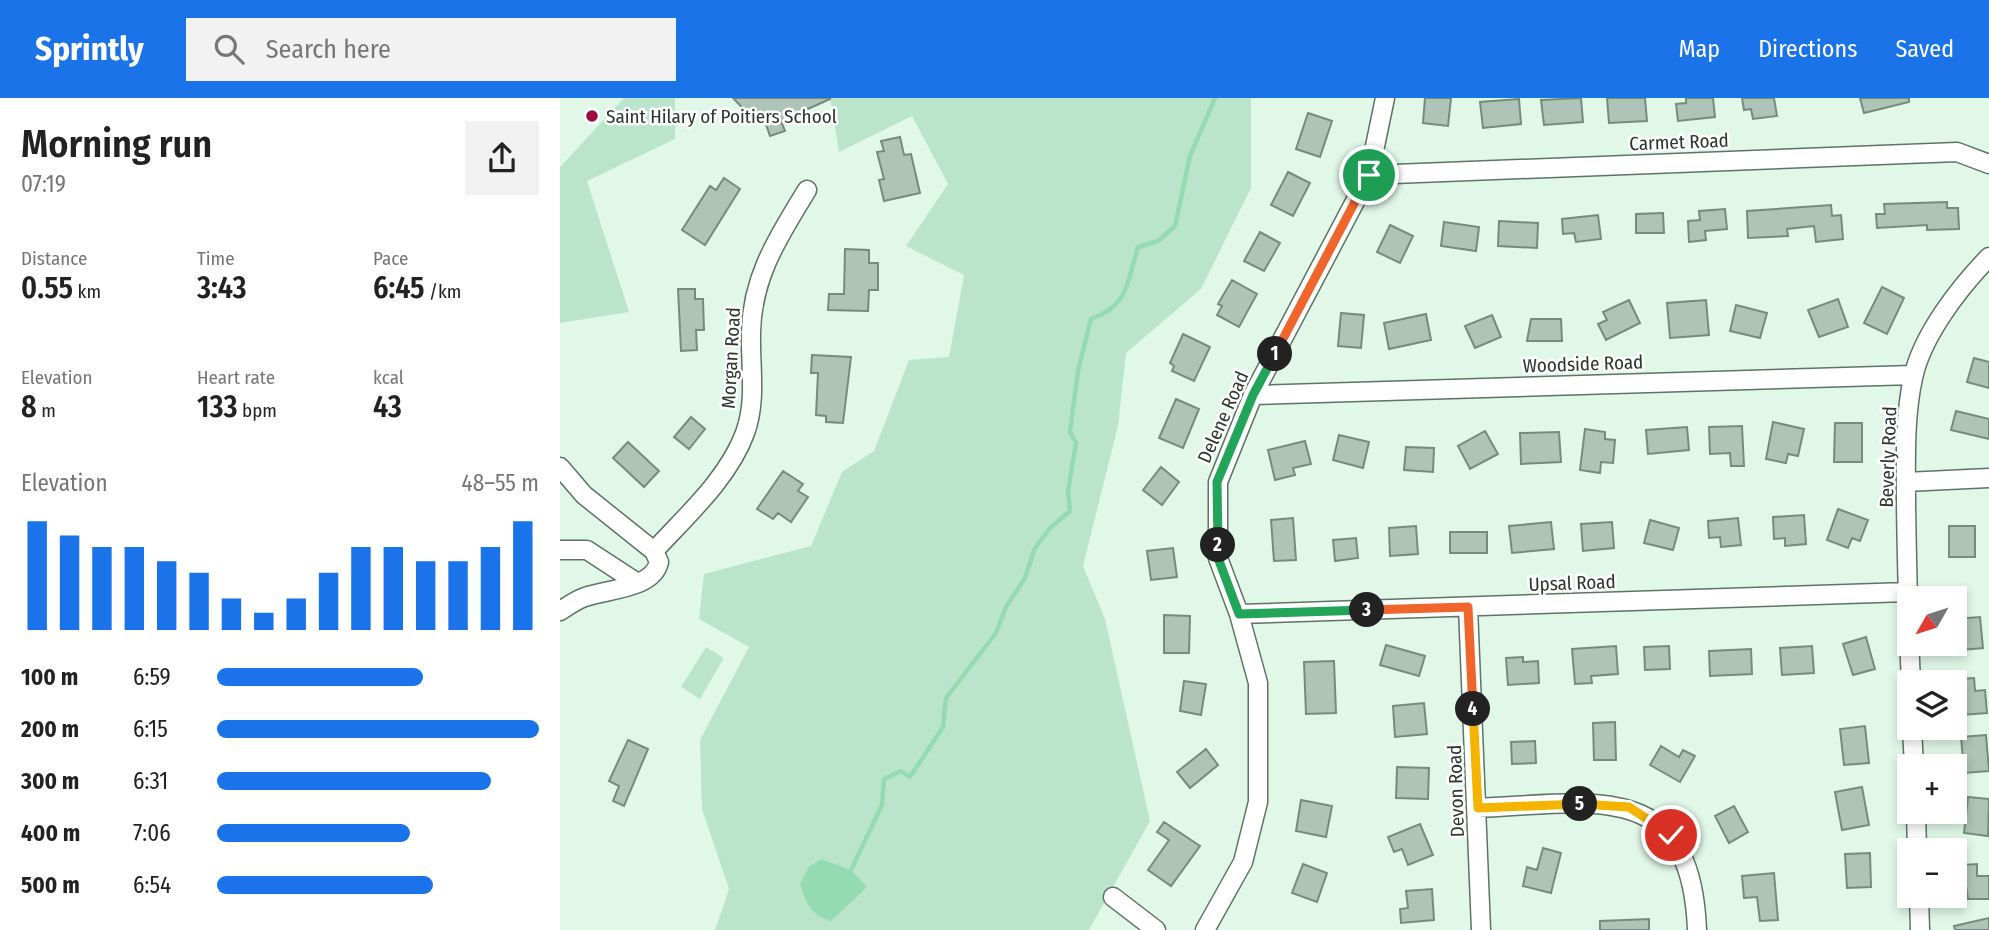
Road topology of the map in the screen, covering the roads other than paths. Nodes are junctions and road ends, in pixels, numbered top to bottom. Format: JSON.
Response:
{"nodes":[{"id":1,"x":1385,"y":98,"type":"edge"},
{"id":2,"x":1989,"y":164,"type":"edge"},
{"id":3,"x":1369,"y":175,"type":"junction"},
{"id":4,"x":807,"y":190,"type":"dead end"},
{"id":5,"x":1989,"y":257,"type":"edge"},
{"id":6,"x":1913,"y":375,"type":"junction"},
{"id":7,"x":1253,"y":395,"type":"junction"},
{"id":8,"x":560,"y":467,"type":"edge"},
{"id":9,"x":1989,"y":478,"type":"edge"},
{"id":10,"x":1906,"y":482,"type":"junction"},
{"id":11,"x":560,"y":550,"type":"edge"},
{"id":12,"x":654,"y":551,"type":"junction"},
{"id":13,"x":636,"y":582,"type":"junction"},
{"id":14,"x":1907,"y":586,"type":"edge"},
{"id":15,"x":1897,"y":592,"type":"edge"},
{"id":16,"x":1468,"y":607,"type":"junction"},
{"id":17,"x":560,"y":611,"type":"edge"},
{"id":18,"x":1239,"y":614,"type":"junction"},
{"id":19,"x":1478,"y":808,"type":"junction"},
{"id":20,"x":1113,"y":897,"type":"dead end"},
{"id":21,"x":1919,"y":908,"type":"edge"},
{"id":22,"x":1156,"y":930,"type":"edge"},
{"id":23,"x":1205,"y":930,"type":"edge"},
{"id":24,"x":1481,"y":930,"type":"edge"},
{"id":25,"x":1697,"y":930,"type":"edge"},
{"id":26,"x":1920,"y":930,"type":"edge"}],
"edges":[{"from":1,"to":3,"type":"street","name":"Delene Road"},
{"from":2,"to":3,"type":"street","name":"Carmet Road"},
{"from":3,"to":7,"type":"street","name":"Delene Road"},
{"from":4,"to":12,"type":"street","name":"Morgan Road"},
{"from":5,"to":6,"type":"street","name":"Beverly Road"},
{"from":6,"to":7,"type":"street","name":"Woodside Road"},
{"from":6,"to":10,"type":"street","name":"Beverly Road"},
{"from":7,"to":18,"type":"street","name":"Delene Road"},
{"from":8,"to":12,"type":"street"},
{"from":9,"to":10,"type":"street"},
{"from":10,"to":14,"type":"street","name":"Beverly Road"},
{"from":11,"to":13,"type":"street"},
{"from":12,"to":13,"type":"street"},
{"from":13,"to":17,"type":"street"},
{"from":15,"to":16,"type":"street","name":"Upsal Road"},
{"from":16,"to":18,"type":"street","name":"Upsal Road"},
{"from":16,"to":19,"type":"street","name":"Devon Road"},
{"from":18,"to":23,"type":"street","name":"Delene Road"},
{"from":19,"to":24,"type":"street","name":"Devon Road"},
{"from":19,"to":25,"type":"street"},
{"from":20,"to":22,"type":"street"},
{"from":21,"to":26,"type":"street"}]}
